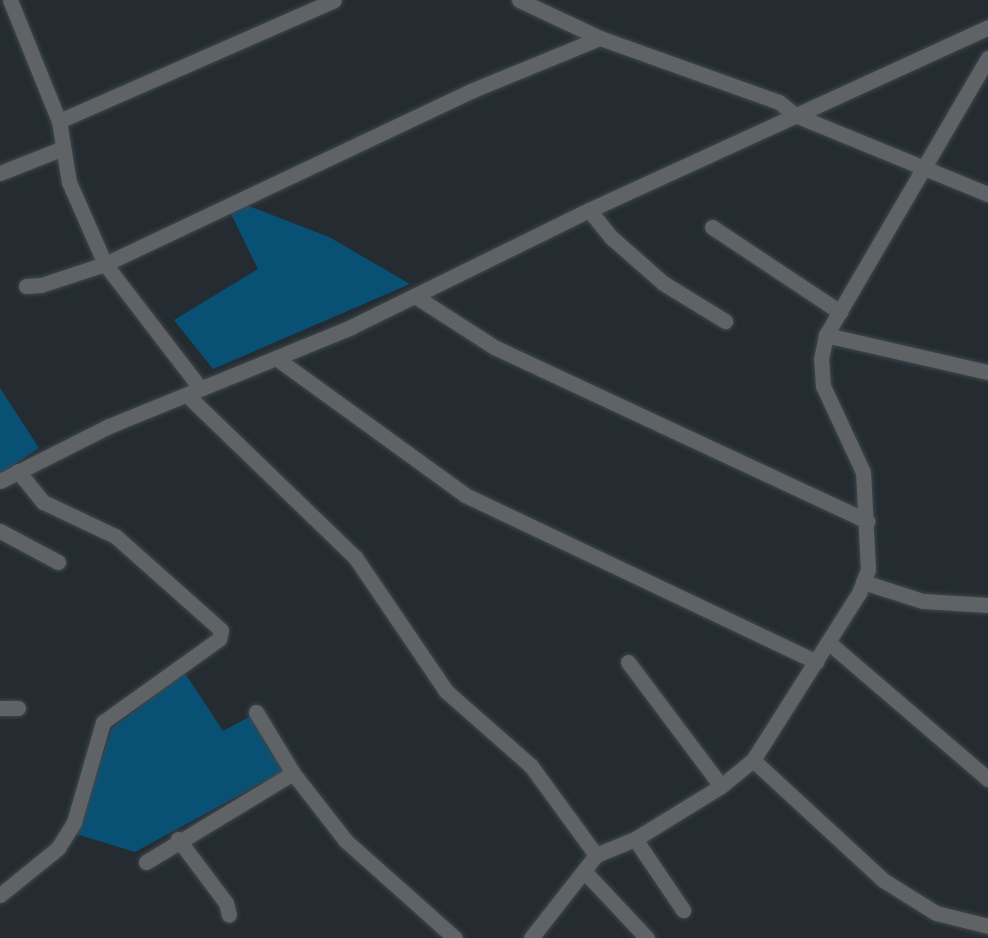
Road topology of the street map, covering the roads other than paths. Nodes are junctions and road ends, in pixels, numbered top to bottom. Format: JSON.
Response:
{"nodes":[{"id":1,"x":10,"y":0,"type":"edge"},
{"id":2,"x":334,"y":0,"type":"edge"},
{"id":3,"x":519,"y":0,"type":"edge"},
{"id":4,"x":988,"y":27,"type":"edge"},
{"id":5,"x":600,"y":38,"type":"junction"},
{"id":6,"x":987,"y":62,"type":"edge"},
{"id":7,"x":795,"y":115,"type":"junction"},
{"id":8,"x":58,"y":121,"type":"junction"},
{"id":9,"x":63,"y":148,"type":"junction"},
{"id":10,"x":926,"y":167,"type":"junction"},
{"id":11,"x":0,"y":172,"type":"edge"},
{"id":12,"x":988,"y":194,"type":"edge"},
{"id":13,"x":588,"y":210,"type":"junction"},
{"id":14,"x":712,"y":227,"type":"dead end"},
{"id":15,"x":105,"y":264,"type":"junction"},
{"id":16,"x":26,"y":286,"type":"dead end"},
{"id":17,"x":415,"y":296,"type":"junction"},
{"id":18,"x":840,"y":312,"type":"junction"},
{"id":19,"x":725,"y":320,"type":"dead end"},
{"id":20,"x":826,"y":335,"type":"junction"},
{"id":21,"x":276,"y":358,"type":"junction"},
{"id":22,"x":988,"y":372,"type":"edge"},
{"id":23,"x":194,"y":392,"type":"junction"},
{"id":24,"x":18,"y":471,"type":"junction"},
{"id":25,"x":0,"y":482,"type":"edge"},
{"id":26,"x":867,"y":521,"type":"junction"},
{"id":27,"x":0,"y":531,"type":"edge"},
{"id":28,"x":58,"y":562,"type":"dead end"},
{"id":29,"x":863,"y":582,"type":"junction"},
{"id":30,"x":988,"y":605,"type":"edge"},
{"id":31,"x":828,"y":642,"type":"junction"},
{"id":32,"x":628,"y":662,"type":"dead end"},
{"id":33,"x":816,"y":662,"type":"junction"},
{"id":34,"x":0,"y":708,"type":"edge"},
{"id":35,"x":18,"y":708,"type":"dead end"},
{"id":36,"x":256,"y":712,"type":"dead end"},
{"id":37,"x":753,"y":760,"type":"junction"},
{"id":38,"x":293,"y":773,"type":"junction"},
{"id":39,"x":988,"y":779,"type":"edge"},
{"id":40,"x":721,"y":786,"type":"junction"},
{"id":41,"x":178,"y":839,"type":"junction"},
{"id":42,"x":635,"y":839,"type":"junction"},
{"id":43,"x":596,"y":856,"type":"junction"},
{"id":44,"x":146,"y":862,"type":"dead end"},
{"id":45,"x":584,"y":871,"type":"junction"},
{"id":46,"x":0,"y":895,"type":"edge"},
{"id":47,"x":683,"y":910,"type":"dead end"},
{"id":48,"x":229,"y":915,"type":"dead end"},
{"id":49,"x":988,"y":926,"type":"edge"},
{"id":50,"x":454,"y":938,"type":"edge"},
{"id":51,"x":531,"y":938,"type":"edge"},
{"id":52,"x":647,"y":938,"type":"edge"}],
"edges":[{"from":1,"to":8,"type":"street"},
{"from":2,"to":8,"type":"street"},
{"from":3,"to":5,"type":"street"},
{"from":4,"to":7,"type":"street"},
{"from":5,"to":7,"type":"street"},
{"from":5,"to":15,"type":"street"},
{"from":6,"to":10,"type":"street"},
{"from":7,"to":10,"type":"street"},
{"from":7,"to":13,"type":"street"},
{"from":8,"to":9,"type":"street"},
{"from":9,"to":11,"type":"street"},
{"from":9,"to":15,"type":"street"},
{"from":10,"to":12,"type":"street"},
{"from":10,"to":18,"type":"street"},
{"from":13,"to":17,"type":"street"},
{"from":13,"to":19,"type":"street"},
{"from":14,"to":18,"type":"street"},
{"from":15,"to":16,"type":"street"},
{"from":15,"to":23,"type":"street"},
{"from":17,"to":21,"type":"street"},
{"from":17,"to":26,"type":"street"},
{"from":18,"to":20,"type":"street"},
{"from":20,"to":22,"type":"street"},
{"from":20,"to":26,"type":"street"},
{"from":21,"to":23,"type":"street"},
{"from":21,"to":33,"type":"street"},
{"from":23,"to":24,"type":"street"},
{"from":23,"to":43,"type":"street"},
{"from":24,"to":25,"type":"street"},
{"from":24,"to":46,"type":"street"},
{"from":26,"to":29,"type":"street"},
{"from":27,"to":28,"type":"street"},
{"from":29,"to":30,"type":"street"},
{"from":29,"to":31,"type":"street"},
{"from":31,"to":33,"type":"street"},
{"from":31,"to":39,"type":"street"},
{"from":32,"to":40,"type":"street"},
{"from":33,"to":37,"type":"street"},
{"from":34,"to":35,"type":"street"},
{"from":36,"to":38,"type":"street"},
{"from":37,"to":40,"type":"street"},
{"from":37,"to":49,"type":"street"},
{"from":38,"to":41,"type":"street"},
{"from":38,"to":50,"type":"street"},
{"from":40,"to":42,"type":"street"},
{"from":41,"to":44,"type":"street"},
{"from":41,"to":48,"type":"street"},
{"from":42,"to":43,"type":"street"},
{"from":42,"to":47,"type":"street"},
{"from":43,"to":45,"type":"street"},
{"from":45,"to":51,"type":"street"},
{"from":45,"to":52,"type":"street"}]}
